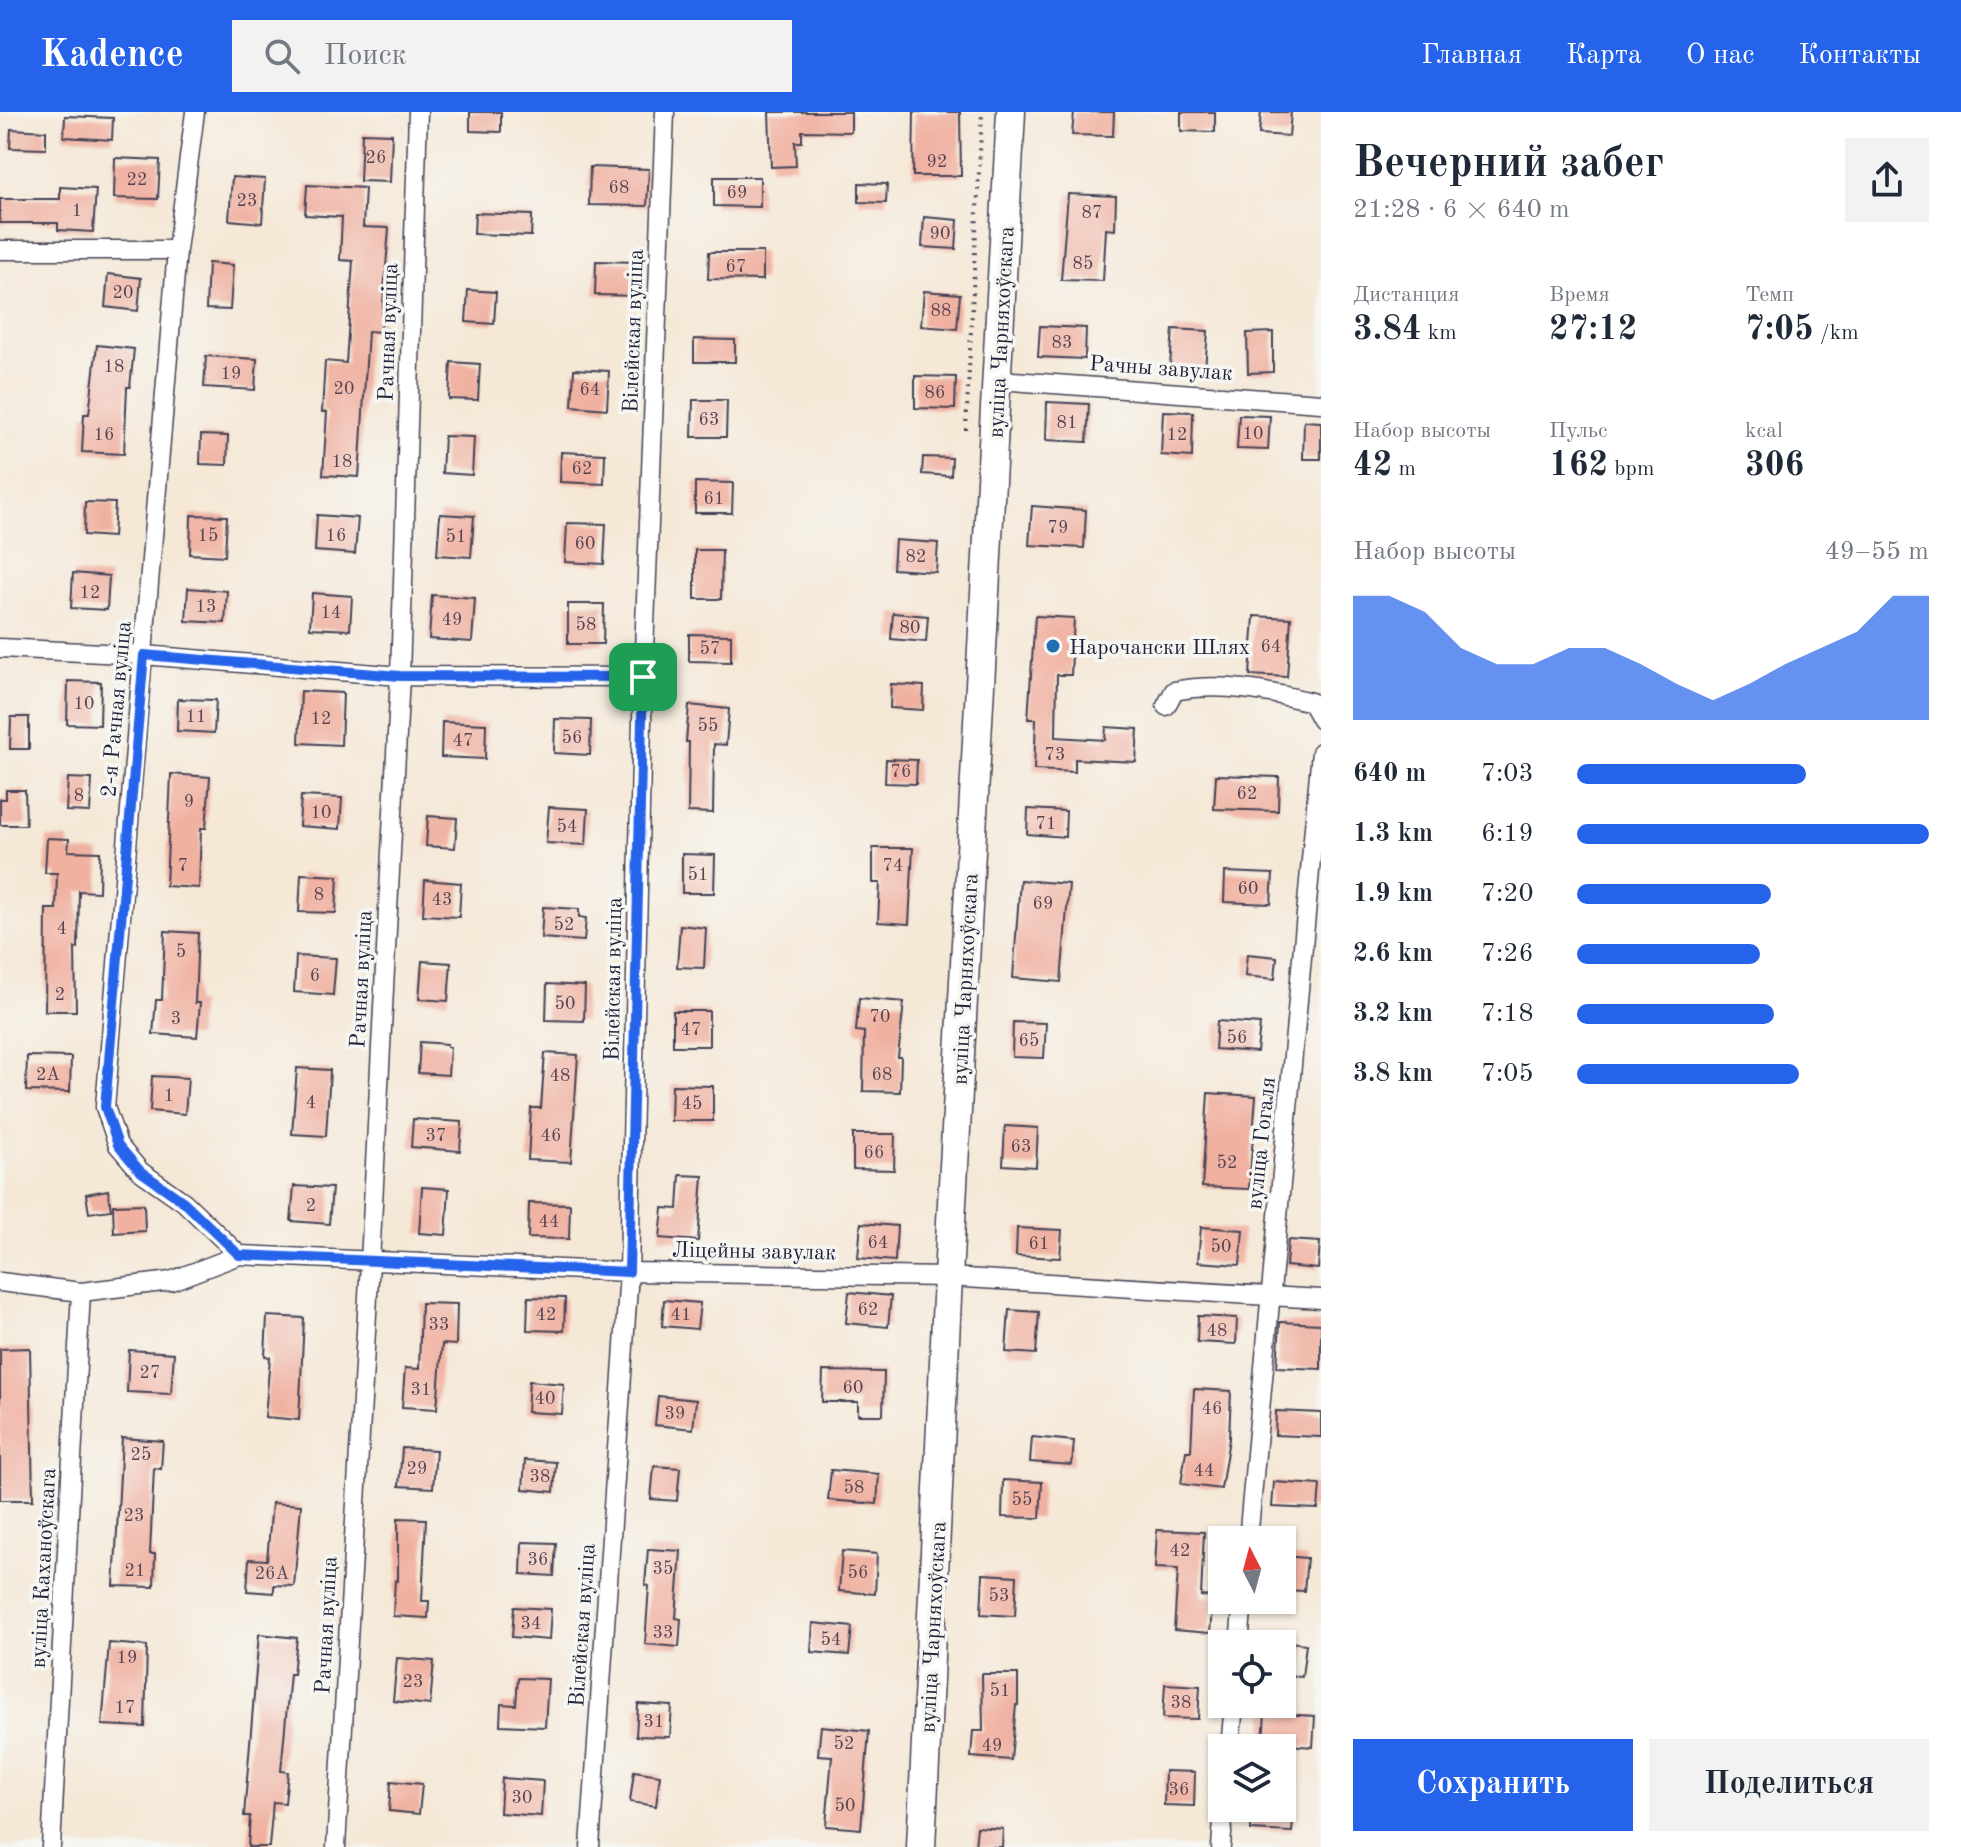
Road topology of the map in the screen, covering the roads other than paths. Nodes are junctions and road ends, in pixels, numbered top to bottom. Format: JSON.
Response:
{"nodes":[{"id":1,"x":195,"y":112,"type":"edge"},
{"id":2,"x":418,"y":112,"type":"edge"},
{"id":3,"x":665,"y":112,"type":"edge"},
{"id":4,"x":1011,"y":112,"type":"edge"},
{"id":5,"x":0,"y":250,"type":"edge"},
{"id":6,"x":177,"y":250,"type":"junction"},
{"id":7,"x":998,"y":380,"type":"junction"},
{"id":8,"x":1321,"y":403,"type":"edge"},
{"id":9,"x":0,"y":648,"type":"edge"},
{"id":10,"x":144,"y":655,"type":"junction"},
{"id":11,"x":400,"y":676,"type":"junction"},
{"id":12,"x":643,"y":677,"type":"junction"},
{"id":13,"x":1166,"y":706,"type":"dead end"},
{"id":14,"x":1321,"y":720,"type":"edge"},
{"id":15,"x":1321,"y":752,"type":"edge"},
{"id":16,"x":1317,"y":854,"type":"edge"},
{"id":17,"x":239,"y":1255,"type":"junction"},
{"id":18,"x":370,"y":1262,"type":"junction"},
{"id":19,"x":629,"y":1272,"type":"junction"},
{"id":20,"x":948,"y":1277,"type":"junction"},
{"id":21,"x":0,"y":1282,"type":"edge"},
{"id":22,"x":81,"y":1292,"type":"junction"},
{"id":23,"x":1269,"y":1297,"type":"junction"},
{"id":24,"x":1321,"y":1299,"type":"edge"},
{"id":25,"x":1249,"y":1526,"type":"edge"},
{"id":26,"x":1223,"y":1822,"type":"edge"},
{"id":27,"x":51,"y":1847,"type":"edge"},
{"id":28,"x":336,"y":1847,"type":"edge"},
{"id":29,"x":590,"y":1847,"type":"edge"},
{"id":30,"x":921,"y":1847,"type":"edge"},
{"id":31,"x":1221,"y":1847,"type":"edge"}],
"edges":[{"from":1,"to":6,"type":"street","name":"2-я Рачная вуліца"},
{"from":2,"to":11,"type":"street","name":"Рачная вуліца"},
{"from":3,"to":12,"type":"street","name":"Вілейская вуліца"},
{"from":4,"to":7,"type":"main road","name":"вуліца Чарняхоўскага"},
{"from":5,"to":6,"type":"street"},
{"from":6,"to":10,"type":"street","name":"2-я Рачная вуліца"},
{"from":7,"to":8,"type":"street","name":"Рачны завулак"},
{"from":7,"to":20,"type":"main road","name":"вуліца Чарняхоўскага"},
{"from":9,"to":10,"type":"street"},
{"from":10,"to":11,"type":"street"},
{"from":10,"to":17,"type":"street","name":"2-я Рачная вуліца"},
{"from":11,"to":12,"type":"street"},
{"from":11,"to":18,"type":"street","name":"Рачная вуліца"},
{"from":12,"to":19,"type":"street","name":"Вілейская вуліца"},
{"from":13,"to":14,"type":"street"},
{"from":15,"to":16,"type":"street","name":"вуліца Гогаля"},
{"from":16,"to":23,"type":"street","name":"вуліца Гогаля"},
{"from":17,"to":18,"type":"street","name":"Ліцейны завулак"},
{"from":17,"to":22,"type":"street","name":"Ліцейны завулак"},
{"from":18,"to":19,"type":"street","name":"Ліцейны завулак"},
{"from":18,"to":28,"type":"street","name":"Рачная вуліца"},
{"from":19,"to":20,"type":"street","name":"Ліцейны завулак"},
{"from":19,"to":29,"type":"street","name":"Вілейская вуліца"},
{"from":20,"to":23,"type":"street","name":"Ліцейны завулак"},
{"from":20,"to":30,"type":"main road","name":"вуліца Чарняхоўскага"},
{"from":21,"to":22,"type":"street","name":"Ліцейны завулак"},
{"from":22,"to":27,"type":"street","name":"вуліца Каханоўскага"},
{"from":23,"to":24,"type":"street","name":"Ліцейны завулак"},
{"from":23,"to":25,"type":"street","name":"вуліца Гогаля"},
{"from":26,"to":31,"type":"street"}]}
